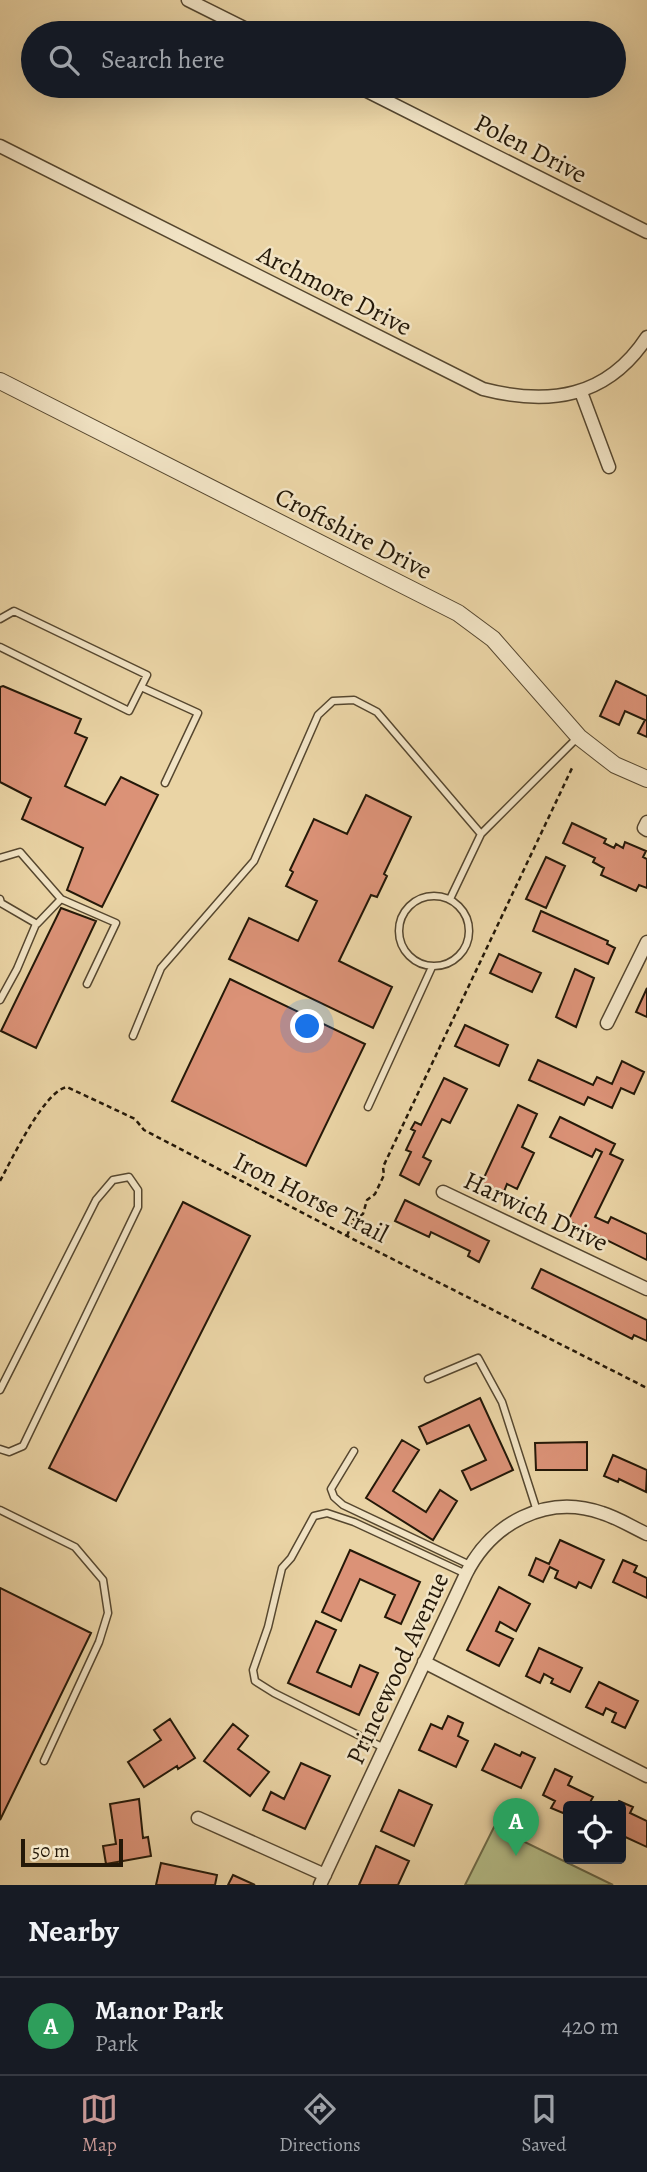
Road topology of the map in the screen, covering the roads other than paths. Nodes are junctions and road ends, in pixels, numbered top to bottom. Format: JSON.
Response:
{"nodes":[{"id":1,"x":188,"y":0,"type":"edge"},
{"id":2,"x":230,"y":21,"type":"edge"},
{"id":3,"x":381,"y":98,"type":"edge"},
{"id":4,"x":0,"y":146,"type":"edge"},
{"id":5,"x":647,"y":232,"type":"edge"},
{"id":6,"x":647,"y":337,"type":"edge"},
{"id":7,"x":0,"y":381,"type":"edge"},
{"id":8,"x":581,"y":392,"type":"junction"},
{"id":9,"x":609,"y":467,"type":"dead end"},
{"id":10,"x":0,"y":619,"type":"edge"},
{"id":11,"x":0,"y":647,"type":"edge"},
{"id":12,"x":141,"y":687,"type":"junction"},
{"id":13,"x":579,"y":737,"type":"junction"},
{"id":14,"x":647,"y":779,"type":"edge"},
{"id":15,"x":165,"y":783,"type":"dead end"},
{"id":16,"x":647,"y":822,"type":"edge"},
{"id":17,"x":647,"y":830,"type":"edge"},
{"id":18,"x":481,"y":834,"type":"junction"},
{"id":19,"x":0,"y":858,"type":"edge"},
{"id":20,"x":0,"y":899,"type":"edge"},
{"id":21,"x":61,"y":900,"type":"junction"},
{"id":22,"x":450,"y":900,"type":"junction"},
{"id":23,"x":36,"y":924,"type":"junction"},
{"id":24,"x":647,"y":942,"type":"edge"},
{"id":25,"x":432,"y":967,"type":"junction"},
{"id":26,"x":87,"y":984,"type":"dead end"},
{"id":27,"x":0,"y":1000,"type":"edge"},
{"id":28,"x":607,"y":1023,"type":"dead end"},
{"id":29,"x":133,"y":1036,"type":"dead end"},
{"id":30,"x":368,"y":1107,"type":"dead end"},
{"id":31,"x":443,"y":1192,"type":"dead end"},
{"id":32,"x":647,"y":1289,"type":"edge"},
{"id":33,"x":428,"y":1379,"type":"dead end"},
{"id":34,"x":0,"y":1390,"type":"edge"},
{"id":35,"x":0,"y":1449,"type":"edge"},
{"id":36,"x":354,"y":1451,"type":"dead end"},
{"id":37,"x":0,"y":1510,"type":"edge"},
{"id":38,"x":537,"y":1511,"type":"junction"},
{"id":39,"x":647,"y":1534,"type":"edge"},
{"id":40,"x":468,"y":1570,"type":"junction"},
{"id":41,"x":424,"y":1662,"type":"junction"},
{"id":42,"x":384,"y":1748,"type":"junction"},
{"id":43,"x":44,"y":1761,"type":"dead end"},
{"id":44,"x":647,"y":1776,"type":"edge"},
{"id":45,"x":198,"y":1818,"type":"dead end"},
{"id":46,"x":322,"y":1880,"type":"edge"}],
"edges":[{"from":1,"to":2,"type":"street"},
{"from":3,"to":5,"type":"street","name":"Polen Drive"},
{"from":4,"to":8,"type":"street","name":"Archmore Drive"},
{"from":6,"to":8,"type":"street","name":"Archmore Drive"},
{"from":7,"to":13,"type":"street","name":"Croftshire Drive"},
{"from":8,"to":9,"type":"street"},
{"from":10,"to":12,"type":"lane"},
{"from":11,"to":12,"type":"lane"},
{"from":12,"to":15,"type":"lane"},
{"from":13,"to":14,"type":"street","name":"Croftshire Drive"},
{"from":13,"to":18,"type":"lane"},
{"from":16,"to":17,"type":"street"},
{"from":18,"to":22,"type":"lane"},
{"from":18,"to":29,"type":"lane"},
{"from":19,"to":21,"type":"lane"},
{"from":20,"to":23,"type":"lane"},
{"from":21,"to":23,"type":"lane"},
{"from":21,"to":26,"type":"lane"},
{"from":22,"to":25,"type":"lane"},
{"from":22,"to":25,"type":"lane"},
{"from":23,"to":27,"type":"lane"},
{"from":24,"to":28,"type":"street"},
{"from":25,"to":30,"type":"lane"},
{"from":31,"to":32,"type":"street","name":"Harwich Drive"},
{"from":33,"to":38,"type":"lane"},
{"from":34,"to":35,"type":"lane"},
{"from":36,"to":40,"type":"lane"},
{"from":37,"to":43,"type":"lane"},
{"from":38,"to":39,"type":"street","name":"Princewood Avenue"},
{"from":38,"to":40,"type":"street","name":"Princewood Avenue"},
{"from":40,"to":41,"type":"street","name":"Princewood Avenue"},
{"from":40,"to":42,"type":"lane"},
{"from":41,"to":42,"type":"street","name":"Princewood Avenue"},
{"from":41,"to":44,"type":"street"},
{"from":42,"to":46,"type":"street","name":"Princewood Avenue"},
{"from":45,"to":46,"type":"street"}]}
